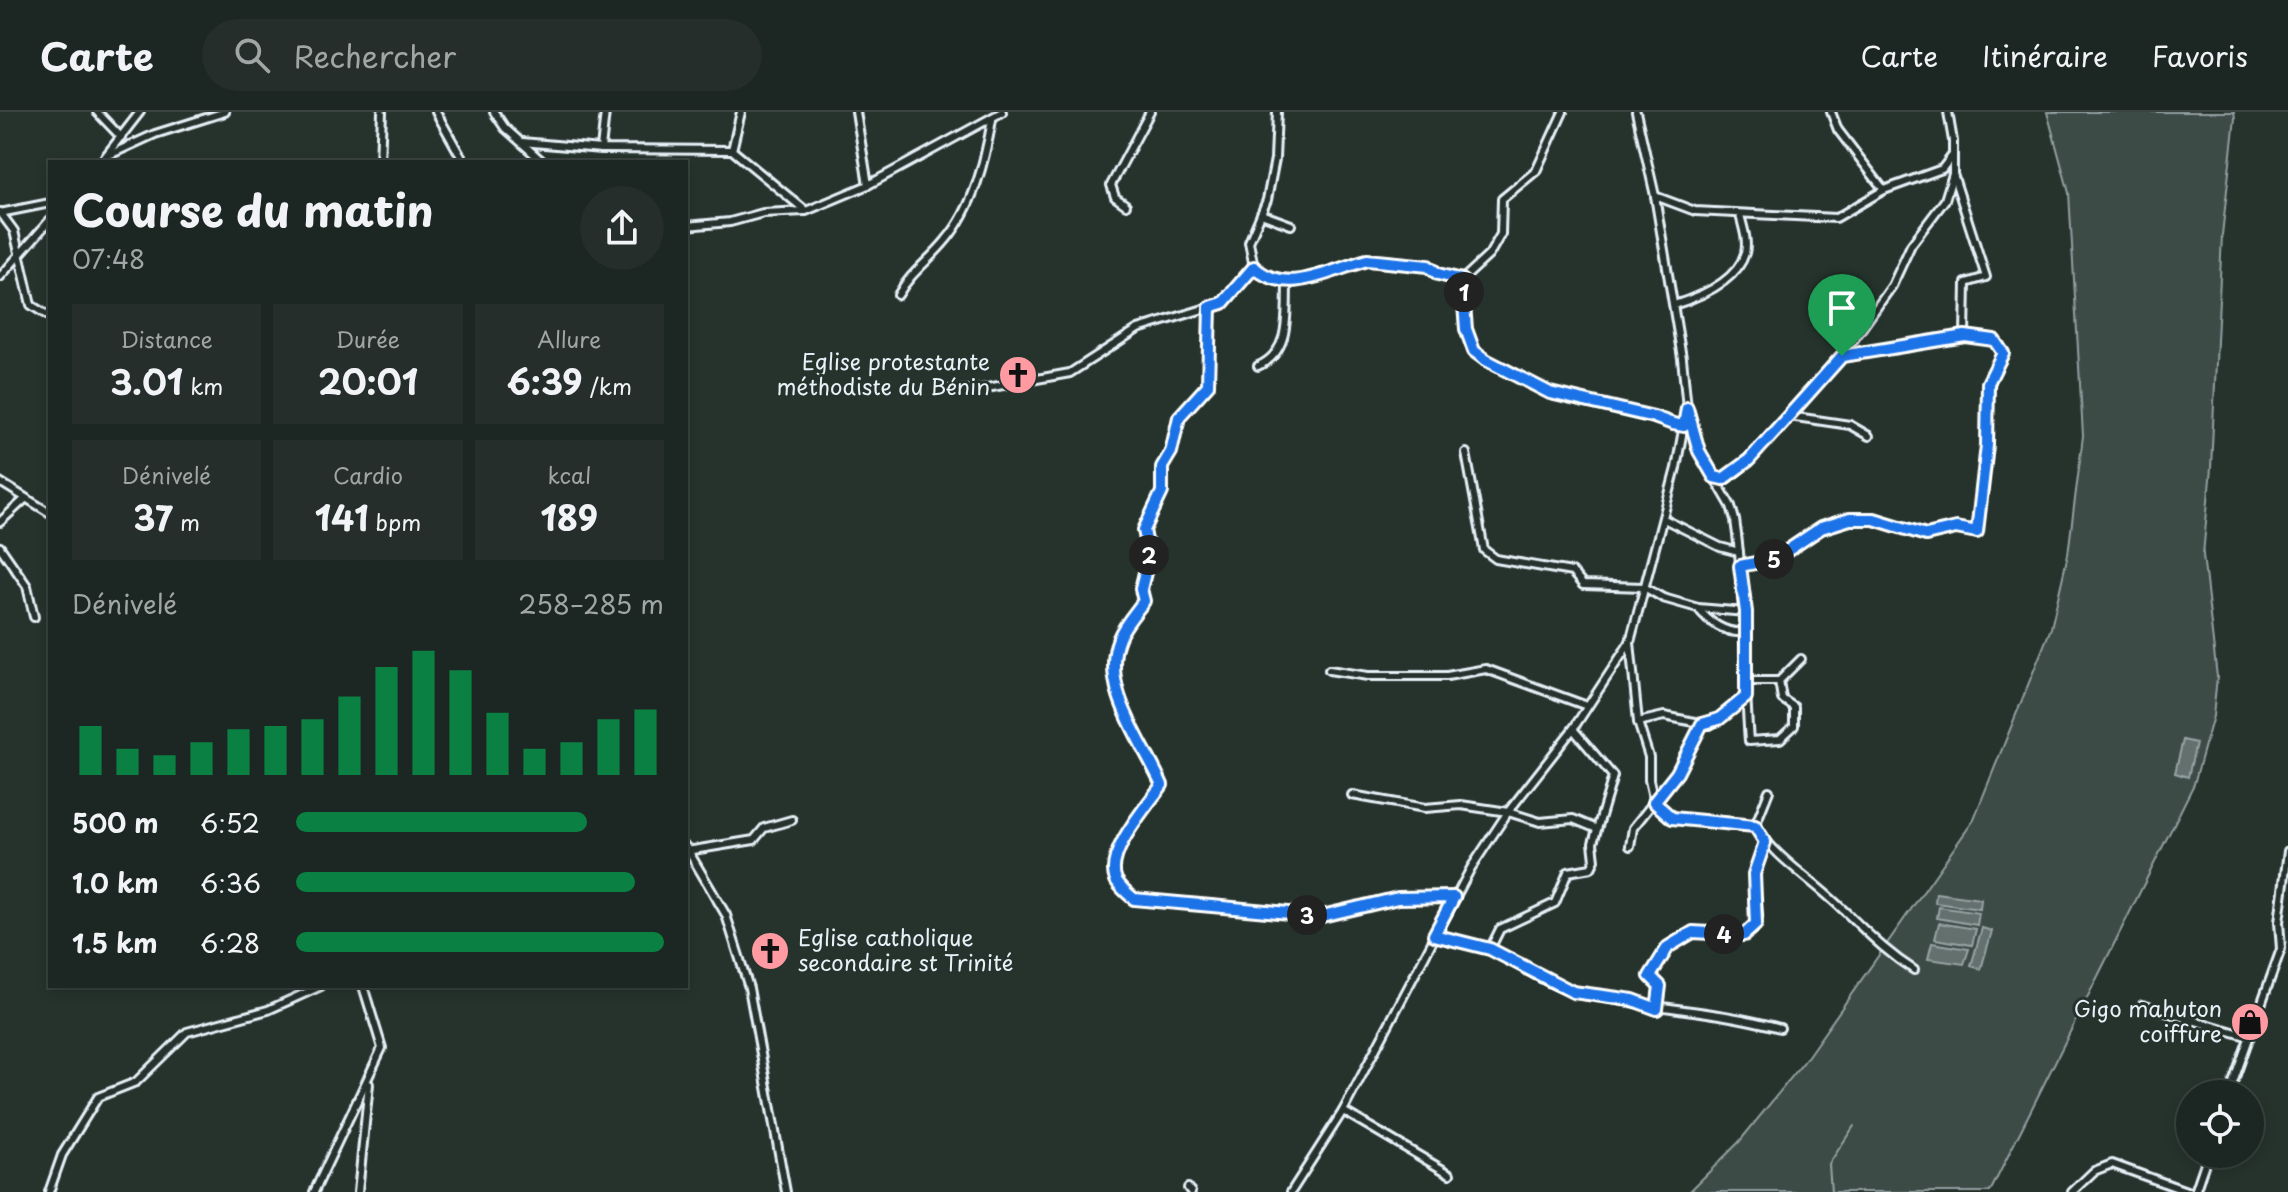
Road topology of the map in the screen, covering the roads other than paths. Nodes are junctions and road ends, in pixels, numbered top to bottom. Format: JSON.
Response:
{"nodes":[{"id":1,"x":97,"y":112,"type":"edge"},
{"id":2,"x":140,"y":112,"type":"edge"},
{"id":3,"x":225,"y":112,"type":"edge"},
{"id":4,"x":382,"y":112,"type":"edge"},
{"id":5,"x":436,"y":112,"type":"edge"},
{"id":6,"x":494,"y":112,"type":"edge"},
{"id":7,"x":605,"y":112,"type":"edge"},
{"id":8,"x":741,"y":112,"type":"edge"},
{"id":9,"x":856,"y":112,"type":"edge"},
{"id":10,"x":1002,"y":112,"type":"edge"},
{"id":11,"x":1150,"y":112,"type":"edge"},
{"id":12,"x":1277,"y":112,"type":"edge"},
{"id":13,"x":1563,"y":112,"type":"edge"},
{"id":14,"x":1636,"y":112,"type":"edge"},
{"id":15,"x":1831,"y":112,"type":"edge"},
{"id":16,"x":1948,"y":112,"type":"edge"},
{"id":17,"x":992,"y":119,"type":"junction"},
{"id":18,"x":121,"y":137,"type":"junction"},
{"id":19,"x":522,"y":142,"type":"junction"},
{"id":20,"x":601,"y":149,"type":"junction"},
{"id":21,"x":732,"y":150,"type":"junction"},
{"id":22,"x":107,"y":156,"type":"junction"},
{"id":23,"x":1952,"y":156,"type":"junction"},
{"id":24,"x":103,"y":160,"type":"edge"},
{"id":25,"x":380,"y":160,"type":"edge"},
{"id":26,"x":463,"y":160,"type":"edge"},
{"id":27,"x":541,"y":160,"type":"edge"},
{"id":28,"x":1953,"y":174,"type":"junction"},
{"id":29,"x":868,"y":185,"type":"junction"},
{"id":30,"x":1884,"y":190,"type":"junction"},
{"id":31,"x":1655,"y":196,"type":"junction"},
{"id":32,"x":48,"y":203,"type":"edge"},
{"id":33,"x":1126,"y":205,"type":"dead end"},
{"id":34,"x":806,"y":211,"type":"junction"},
{"id":35,"x":1,"y":213,"type":"edge"},
{"id":36,"x":1261,"y":214,"type":"junction"},
{"id":37,"x":1740,"y":215,"type":"junction"},
{"id":38,"x":48,"y":222,"type":"edge"},
{"id":39,"x":1291,"y":225,"type":"dead end"},
{"id":40,"x":688,"y":226,"type":"edge"},
{"id":41,"x":19,"y":257,"type":"junction"},
{"id":42,"x":1254,"y":267,"type":"junction"},
{"id":43,"x":0,"y":277,"type":"edge"},
{"id":44,"x":1462,"y":280,"type":"junction"},
{"id":45,"x":1287,"y":284,"type":"junction"},
{"id":46,"x":898,"y":295,"type":"dead end"},
{"id":47,"x":1674,"y":305,"type":"junction"},
{"id":48,"x":1210,"y":307,"type":"junction"},
{"id":49,"x":48,"y":316,"type":"edge"},
{"id":50,"x":1965,"y":336,"type":"junction"},
{"id":51,"x":1842,"y":356,"type":"junction"},
{"id":52,"x":1258,"y":366,"type":"dead end"},
{"id":53,"x":946,"y":390,"type":"dead end"},
{"id":54,"x":1687,"y":408,"type":"junction"},
{"id":55,"x":1789,"y":416,"type":"junction"},
{"id":56,"x":1684,"y":426,"type":"junction"},
{"id":57,"x":1869,"y":436,"type":"dead end"},
{"id":58,"x":1466,"y":453,"type":"dead end"},
{"id":59,"x":1714,"y":477,"type":"junction"},
{"id":60,"x":0,"y":482,"type":"edge"},
{"id":61,"x":25,"y":499,"type":"junction"},
{"id":62,"x":48,"y":512,"type":"edge"},
{"id":63,"x":1664,"y":519,"type":"junction"},
{"id":64,"x":0,"y":522,"type":"edge"},
{"id":65,"x":0,"y":547,"type":"edge"},
{"id":66,"x":1739,"y":552,"type":"junction"},
{"id":67,"x":1740,"y":566,"type":"junction"},
{"id":68,"x":1644,"y":587,"type":"junction"},
{"id":69,"x":1698,"y":608,"type":"junction"},
{"id":70,"x":1746,"y":612,"type":"junction"},
{"id":71,"x":34,"y":617,"type":"dead end"},
{"id":72,"x":1744,"y":632,"type":"junction"},
{"id":73,"x":1630,"y":642,"type":"junction"},
{"id":74,"x":1801,"y":659,"type":"dead end"},
{"id":75,"x":1329,"y":670,"type":"dead end"},
{"id":76,"x":1745,"y":681,"type":"junction"},
{"id":77,"x":1779,"y":681,"type":"junction"},
{"id":78,"x":1746,"y":697,"type":"junction"},
{"id":79,"x":1587,"y":706,"type":"junction"},
{"id":80,"x":1638,"y":722,"type":"junction"},
{"id":81,"x":1702,"y":724,"type":"junction"},
{"id":82,"x":1573,"y":729,"type":"junction"},
{"id":83,"x":1769,"y":791,"type":"dead end"},
{"id":84,"x":1352,"y":795,"type":"dead end"},
{"id":85,"x":1654,"y":802,"type":"junction"},
{"id":86,"x":1508,"y":812,"type":"junction"},
{"id":87,"x":792,"y":820,"type":"dead end"},
{"id":88,"x":1755,"y":826,"type":"junction"},
{"id":89,"x":1597,"y":829,"type":"junction"},
{"id":90,"x":1765,"y":842,"type":"junction"},
{"id":91,"x":1630,"y":846,"type":"dead end"},
{"id":92,"x":688,"y":849,"type":"edge"},
{"id":93,"x":688,"y":851,"type":"edge"},
{"id":94,"x":2288,"y":851,"type":"edge"},
{"id":95,"x":1454,"y":897,"type":"junction"},
{"id":96,"x":1434,"y":935,"type":"junction"},
{"id":97,"x":1490,"y":949,"type":"junction"},
{"id":98,"x":1914,"y":970,"type":"dead end"},
{"id":99,"x":317,"y":988,"type":"edge"},
{"id":100,"x":364,"y":988,"type":"edge"},
{"id":101,"x":2142,"y":1005,"type":"dead end"},
{"id":102,"x":1657,"y":1009,"type":"junction"},
{"id":103,"x":1780,"y":1028,"type":"dead end"},
{"id":104,"x":2250,"y":1037,"type":"junction"},
{"id":105,"x":2234,"y":1080,"type":"edge"},
{"id":106,"x":369,"y":1083,"type":"junction"},
{"id":107,"x":1343,"y":1111,"type":"junction"},
{"id":108,"x":2202,"y":1168,"type":"edge"},
{"id":109,"x":1450,"y":1174,"type":"dead end"},
{"id":110,"x":49,"y":1192,"type":"edge"},
{"id":111,"x":314,"y":1192,"type":"edge"},
{"id":112,"x":358,"y":1192,"type":"edge"},
{"id":113,"x":786,"y":1192,"type":"edge"},
{"id":114,"x":1291,"y":1192,"type":"edge"},
{"id":115,"x":2072,"y":1192,"type":"edge"},
{"id":116,"x":2192,"y":1192,"type":"edge"}],
"edges":[{"from":1,"to":18,"type":"street"},
{"from":2,"to":18,"type":"street"},
{"from":3,"to":22,"type":"street"},
{"from":4,"to":25,"type":"street"},
{"from":5,"to":26,"type":"street"},
{"from":6,"to":19,"type":"street"},
{"from":7,"to":20,"type":"street"},
{"from":8,"to":21,"type":"street"},
{"from":9,"to":29,"type":"street"},
{"from":10,"to":17,"type":"street"},
{"from":11,"to":33,"type":"street"},
{"from":12,"to":36,"type":"street"},
{"from":13,"to":44,"type":"street"},
{"from":14,"to":31,"type":"street"},
{"from":15,"to":30,"type":"street"},
{"from":16,"to":23,"type":"street"},
{"from":17,"to":29,"type":"street"},
{"from":17,"to":46,"type":"street"},
{"from":18,"to":22,"type":"street"},
{"from":19,"to":20,"type":"street"},
{"from":19,"to":27,"type":"street"},
{"from":20,"to":21,"type":"street"},
{"from":21,"to":34,"type":"street"},
{"from":22,"to":24,"type":"street"},
{"from":23,"to":28,"type":"street"},
{"from":23,"to":30,"type":"street"},
{"from":28,"to":50,"type":"street"},
{"from":28,"to":51,"type":"street"},
{"from":29,"to":34,"type":"street"},
{"from":30,"to":37,"type":"street"},
{"from":31,"to":37,"type":"street"},
{"from":31,"to":47,"type":"street"},
{"from":32,"to":35,"type":"street"},
{"from":34,"to":40,"type":"street"},
{"from":35,"to":41,"type":"street"},
{"from":36,"to":39,"type":"street"},
{"from":36,"to":42,"type":"street"},
{"from":37,"to":47,"type":"street"},
{"from":38,"to":41,"type":"street"},
{"from":41,"to":43,"type":"street"},
{"from":41,"to":49,"type":"street"},
{"from":42,"to":45,"type":"street"},
{"from":42,"to":48,"type":"street"},
{"from":44,"to":45,"type":"street"},
{"from":44,"to":56,"type":"street"},
{"from":45,"to":52,"type":"street"},
{"from":47,"to":54,"type":"street"},
{"from":48,"to":53,"type":"street"},
{"from":48,"to":95,"type":"street"},
{"from":50,"to":51,"type":"street"},
{"from":50,"to":67,"type":"street"},
{"from":51,"to":55,"type":"street"},
{"from":54,"to":56,"type":"street"},
{"from":54,"to":59,"type":"street"},
{"from":55,"to":57,"type":"street"},
{"from":55,"to":59,"type":"street"},
{"from":56,"to":63,"type":"street"},
{"from":58,"to":68,"type":"street"},
{"from":59,"to":66,"type":"street"},
{"from":60,"to":61,"type":"street"},
{"from":61,"to":62,"type":"street"},
{"from":61,"to":64,"type":"street"},
{"from":63,"to":66,"type":"street"},
{"from":63,"to":68,"type":"street"},
{"from":65,"to":71,"type":"street"},
{"from":66,"to":67,"type":"street"},
{"from":67,"to":70,"type":"street"},
{"from":68,"to":69,"type":"street"},
{"from":68,"to":73,"type":"street"},
{"from":69,"to":70,"type":"street"},
{"from":69,"to":72,"type":"street"},
{"from":70,"to":72,"type":"street"},
{"from":72,"to":76,"type":"street"},
{"from":73,"to":79,"type":"street"},
{"from":73,"to":80,"type":"street"},
{"from":74,"to":77,"type":"street"},
{"from":75,"to":79,"type":"street"},
{"from":76,"to":77,"type":"street"},
{"from":76,"to":78,"type":"street"},
{"from":77,"to":78,"type":"street"},
{"from":78,"to":81,"type":"street"},
{"from":79,"to":82,"type":"street"},
{"from":80,"to":81,"type":"street"},
{"from":80,"to":85,"type":"street"},
{"from":81,"to":85,"type":"street"},
{"from":82,"to":86,"type":"street"},
{"from":82,"to":89,"type":"street"},
{"from":83,"to":88,"type":"street"},
{"from":84,"to":86,"type":"street"},
{"from":85,"to":88,"type":"street"},
{"from":85,"to":91,"type":"street"},
{"from":86,"to":89,"type":"street"},
{"from":86,"to":95,"type":"street"},
{"from":87,"to":92,"type":"street"},
{"from":88,"to":90,"type":"street"},
{"from":89,"to":97,"type":"street"},
{"from":90,"to":98,"type":"street"},
{"from":90,"to":102,"type":"street"},
{"from":93,"to":113,"type":"street"},
{"from":94,"to":104,"type":"street"},
{"from":95,"to":96,"type":"street"},
{"from":96,"to":97,"type":"street"},
{"from":96,"to":107,"type":"street"},
{"from":97,"to":102,"type":"street"},
{"from":99,"to":110,"type":"street"},
{"from":100,"to":106,"type":"street"},
{"from":101,"to":104,"type":"street"},
{"from":102,"to":103,"type":"street"},
{"from":104,"to":105,"type":"street"},
{"from":106,"to":111,"type":"street"},
{"from":106,"to":112,"type":"street"},
{"from":107,"to":109,"type":"street"},
{"from":107,"to":114,"type":"street"},
{"from":108,"to":116,"type":"street"},
{"from":115,"to":116,"type":"street"}]}
